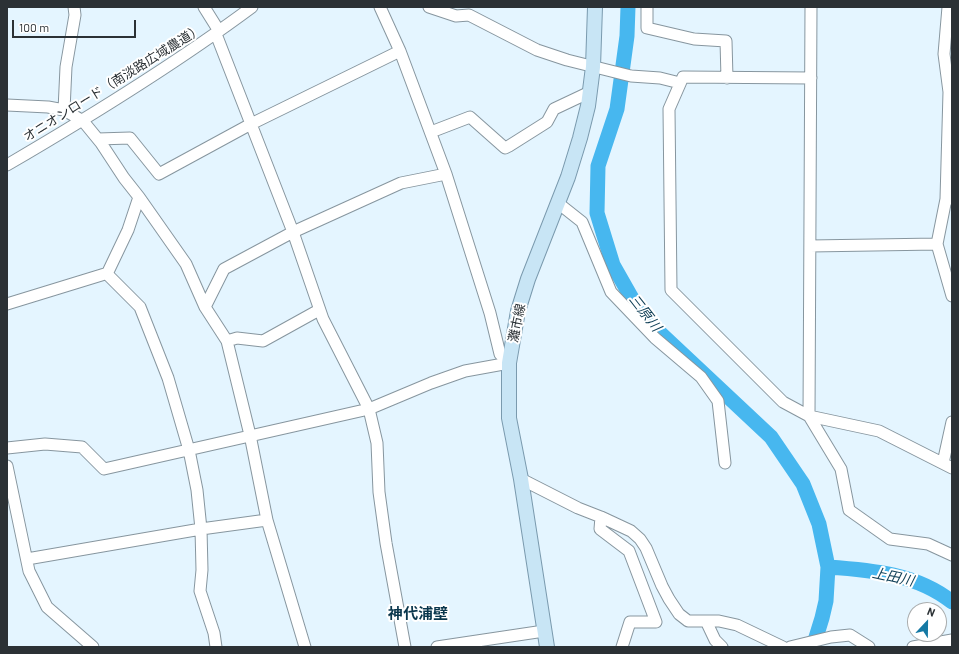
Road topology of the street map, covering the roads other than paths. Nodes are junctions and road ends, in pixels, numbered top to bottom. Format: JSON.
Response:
{"nodes":[{"id":1,"x":74,"y":7,"type":"edge"},
{"id":2,"x":204,"y":7,"type":"edge"},
{"id":3,"x":252,"y":7,"type":"edge"},
{"id":4,"x":380,"y":7,"type":"edge"},
{"id":5,"x":429,"y":7,"type":"edge"},
{"id":6,"x":460,"y":7,"type":"edge"},
{"id":7,"x":594,"y":7,"type":"edge"},
{"id":8,"x":647,"y":7,"type":"edge"},
{"id":9,"x":811,"y":7,"type":"edge"},
{"id":10,"x":948,"y":7,"type":"edge"},
{"id":11,"x":470,"y":15,"type":"junction"},
{"id":12,"x":217,"y":33,"type":"junction"},
{"id":13,"x":400,"y":51,"type":"junction"},
{"id":14,"x":596,"y":68,"type":"junction"},
{"id":15,"x":726,"y":78,"type":"junction"},
{"id":16,"x":811,"y":78,"type":"junction"},
{"id":17,"x":680,"y":83,"type":"junction"},
{"id":18,"x":590,"y":92,"type":"junction"},
{"id":19,"x":7,"y":105,"type":"edge"},
{"id":20,"x":64,"y":110,"type":"junction"},
{"id":21,"x":83,"y":121,"type":"junction"},
{"id":22,"x":251,"y":124,"type":"junction"},
{"id":23,"x":431,"y":132,"type":"junction"},
{"id":24,"x":98,"y":139,"type":"junction"},
{"id":25,"x":7,"y":165,"type":"edge"},
{"id":26,"x":446,"y":174,"type":"junction"},
{"id":27,"x":140,"y":197,"type":"junction"},
{"id":28,"x":949,"y":199,"type":"edge"},
{"id":29,"x":558,"y":203,"type":"junction"},
{"id":30,"x":293,"y":232,"type":"junction"},
{"id":31,"x":936,"y":244,"type":"junction"},
{"id":32,"x":810,"y":246,"type":"junction"},
{"id":33,"x":108,"y":273,"type":"junction"},
{"id":34,"x":952,"y":296,"type":"edge"},
{"id":35,"x":7,"y":304,"type":"edge"},
{"id":36,"x":205,"y":307,"type":"junction"},
{"id":37,"x":319,"y":310,"type":"junction"},
{"id":38,"x":227,"y":341,"type":"junction"},
{"id":39,"x":509,"y":363,"type":"junction"},
{"id":40,"x":369,"y":409,"type":"junction"},
{"id":41,"x":809,"y":416,"type":"junction"},
{"id":42,"x":952,"y":422,"type":"edge"},
{"id":43,"x":250,"y":435,"type":"junction"},
{"id":44,"x":7,"y":448,"type":"edge"},
{"id":45,"x":189,"y":450,"type":"junction"},
{"id":46,"x":725,"y":463,"type":"dead end"},
{"id":47,"x":947,"y":465,"type":"edge"},
{"id":48,"x":7,"y":466,"type":"edge"},
{"id":49,"x":521,"y":479,"type":"junction"},
{"id":50,"x":601,"y":517,"type":"junction"},
{"id":51,"x":267,"y":520,"type":"junction"},
{"id":52,"x":201,"y":529,"type":"junction"},
{"id":53,"x":952,"y":555,"type":"edge"},
{"id":54,"x":27,"y":560,"type":"junction"},
{"id":55,"x":706,"y":621,"type":"junction"},
{"id":56,"x":544,"y":631,"type":"junction"},
{"id":57,"x":952,"y":640,"type":"edge"},
{"id":58,"x":92,"y":647,"type":"edge"},
{"id":59,"x":216,"y":647,"type":"edge"},
{"id":60,"x":305,"y":647,"type":"edge"},
{"id":61,"x":405,"y":647,"type":"edge"},
{"id":62,"x":437,"y":647,"type":"edge"},
{"id":63,"x":547,"y":647,"type":"edge"},
{"id":64,"x":622,"y":647,"type":"edge"},
{"id":65,"x":722,"y":647,"type":"edge"},
{"id":66,"x":783,"y":647,"type":"edge"},
{"id":67,"x":795,"y":647,"type":"edge"},
{"id":68,"x":868,"y":647,"type":"edge"},
{"id":69,"x":913,"y":647,"type":"edge"}],
"edges":[{"from":1,"to":20,"type":"street"},
{"from":2,"to":12,"type":"street"},
{"from":3,"to":12,"type":"street","name":"オニオンロード（南淡路広域農道）"},
{"from":4,"to":13,"type":"street"},
{"from":5,"to":11,"type":"street"},
{"from":6,"to":11,"type":"street"},
{"from":7,"to":14,"type":"main road","name":"灘市線"},
{"from":8,"to":15,"type":"street"},
{"from":9,"to":16,"type":"street"},
{"from":10,"to":28,"type":"street"},
{"from":11,"to":14,"type":"street"},
{"from":12,"to":21,"type":"street","name":"オニオンロード（南淡路広域農道）"},
{"from":12,"to":22,"type":"street"},
{"from":13,"to":22,"type":"street"},
{"from":13,"to":23,"type":"street"},
{"from":14,"to":17,"type":"street"},
{"from":14,"to":18,"type":"main road","name":"灘市線"},
{"from":15,"to":16,"type":"street"},
{"from":15,"to":17,"type":"street"},
{"from":16,"to":32,"type":"street"},
{"from":17,"to":41,"type":"street"},
{"from":18,"to":23,"type":"street"},
{"from":18,"to":29,"type":"main road","name":"灘市線"},
{"from":19,"to":20,"type":"street"},
{"from":20,"to":21,"type":"street"},
{"from":21,"to":24,"type":"street"},
{"from":21,"to":25,"type":"street","name":"オニオンロード（南淡路広域農道）"},
{"from":22,"to":24,"type":"street"},
{"from":22,"to":30,"type":"street"},
{"from":23,"to":26,"type":"street"},
{"from":24,"to":27,"type":"street"},
{"from":26,"to":30,"type":"street"},
{"from":26,"to":39,"type":"street"},
{"from":27,"to":33,"type":"street"},
{"from":27,"to":36,"type":"street"},
{"from":28,"to":31,"type":"street"},
{"from":29,"to":39,"type":"main road","name":"灘市線"},
{"from":29,"to":46,"type":"street"},
{"from":30,"to":36,"type":"street"},
{"from":30,"to":37,"type":"street"},
{"from":31,"to":32,"type":"street"},
{"from":31,"to":34,"type":"street"},
{"from":32,"to":41,"type":"street"},
{"from":33,"to":35,"type":"street"},
{"from":33,"to":45,"type":"street"},
{"from":36,"to":38,"type":"street"},
{"from":37,"to":38,"type":"street"},
{"from":37,"to":40,"type":"street"},
{"from":38,"to":43,"type":"street"},
{"from":39,"to":40,"type":"street"},
{"from":39,"to":49,"type":"main road","name":"灘市線"},
{"from":40,"to":43,"type":"street"},
{"from":40,"to":61,"type":"street"},
{"from":41,"to":47,"type":"street"},
{"from":41,"to":53,"type":"street"},
{"from":42,"to":47,"type":"street"},
{"from":43,"to":45,"type":"street"},
{"from":43,"to":51,"type":"street"},
{"from":44,"to":45,"type":"street"},
{"from":45,"to":52,"type":"street"},
{"from":48,"to":54,"type":"street"},
{"from":49,"to":50,"type":"street"},
{"from":49,"to":56,"type":"main road","name":"灘市線"},
{"from":50,"to":55,"type":"street"},
{"from":50,"to":64,"type":"street"},
{"from":51,"to":52,"type":"street"},
{"from":51,"to":60,"type":"street"},
{"from":52,"to":54,"type":"street"},
{"from":52,"to":59,"type":"street"},
{"from":54,"to":58,"type":"street"},
{"from":55,"to":65,"type":"street"},
{"from":55,"to":66,"type":"street"},
{"from":56,"to":62,"type":"street"},
{"from":56,"to":63,"type":"main road","name":"灘市線"},
{"from":57,"to":69,"type":"street"},
{"from":67,"to":68,"type":"street"}]}
